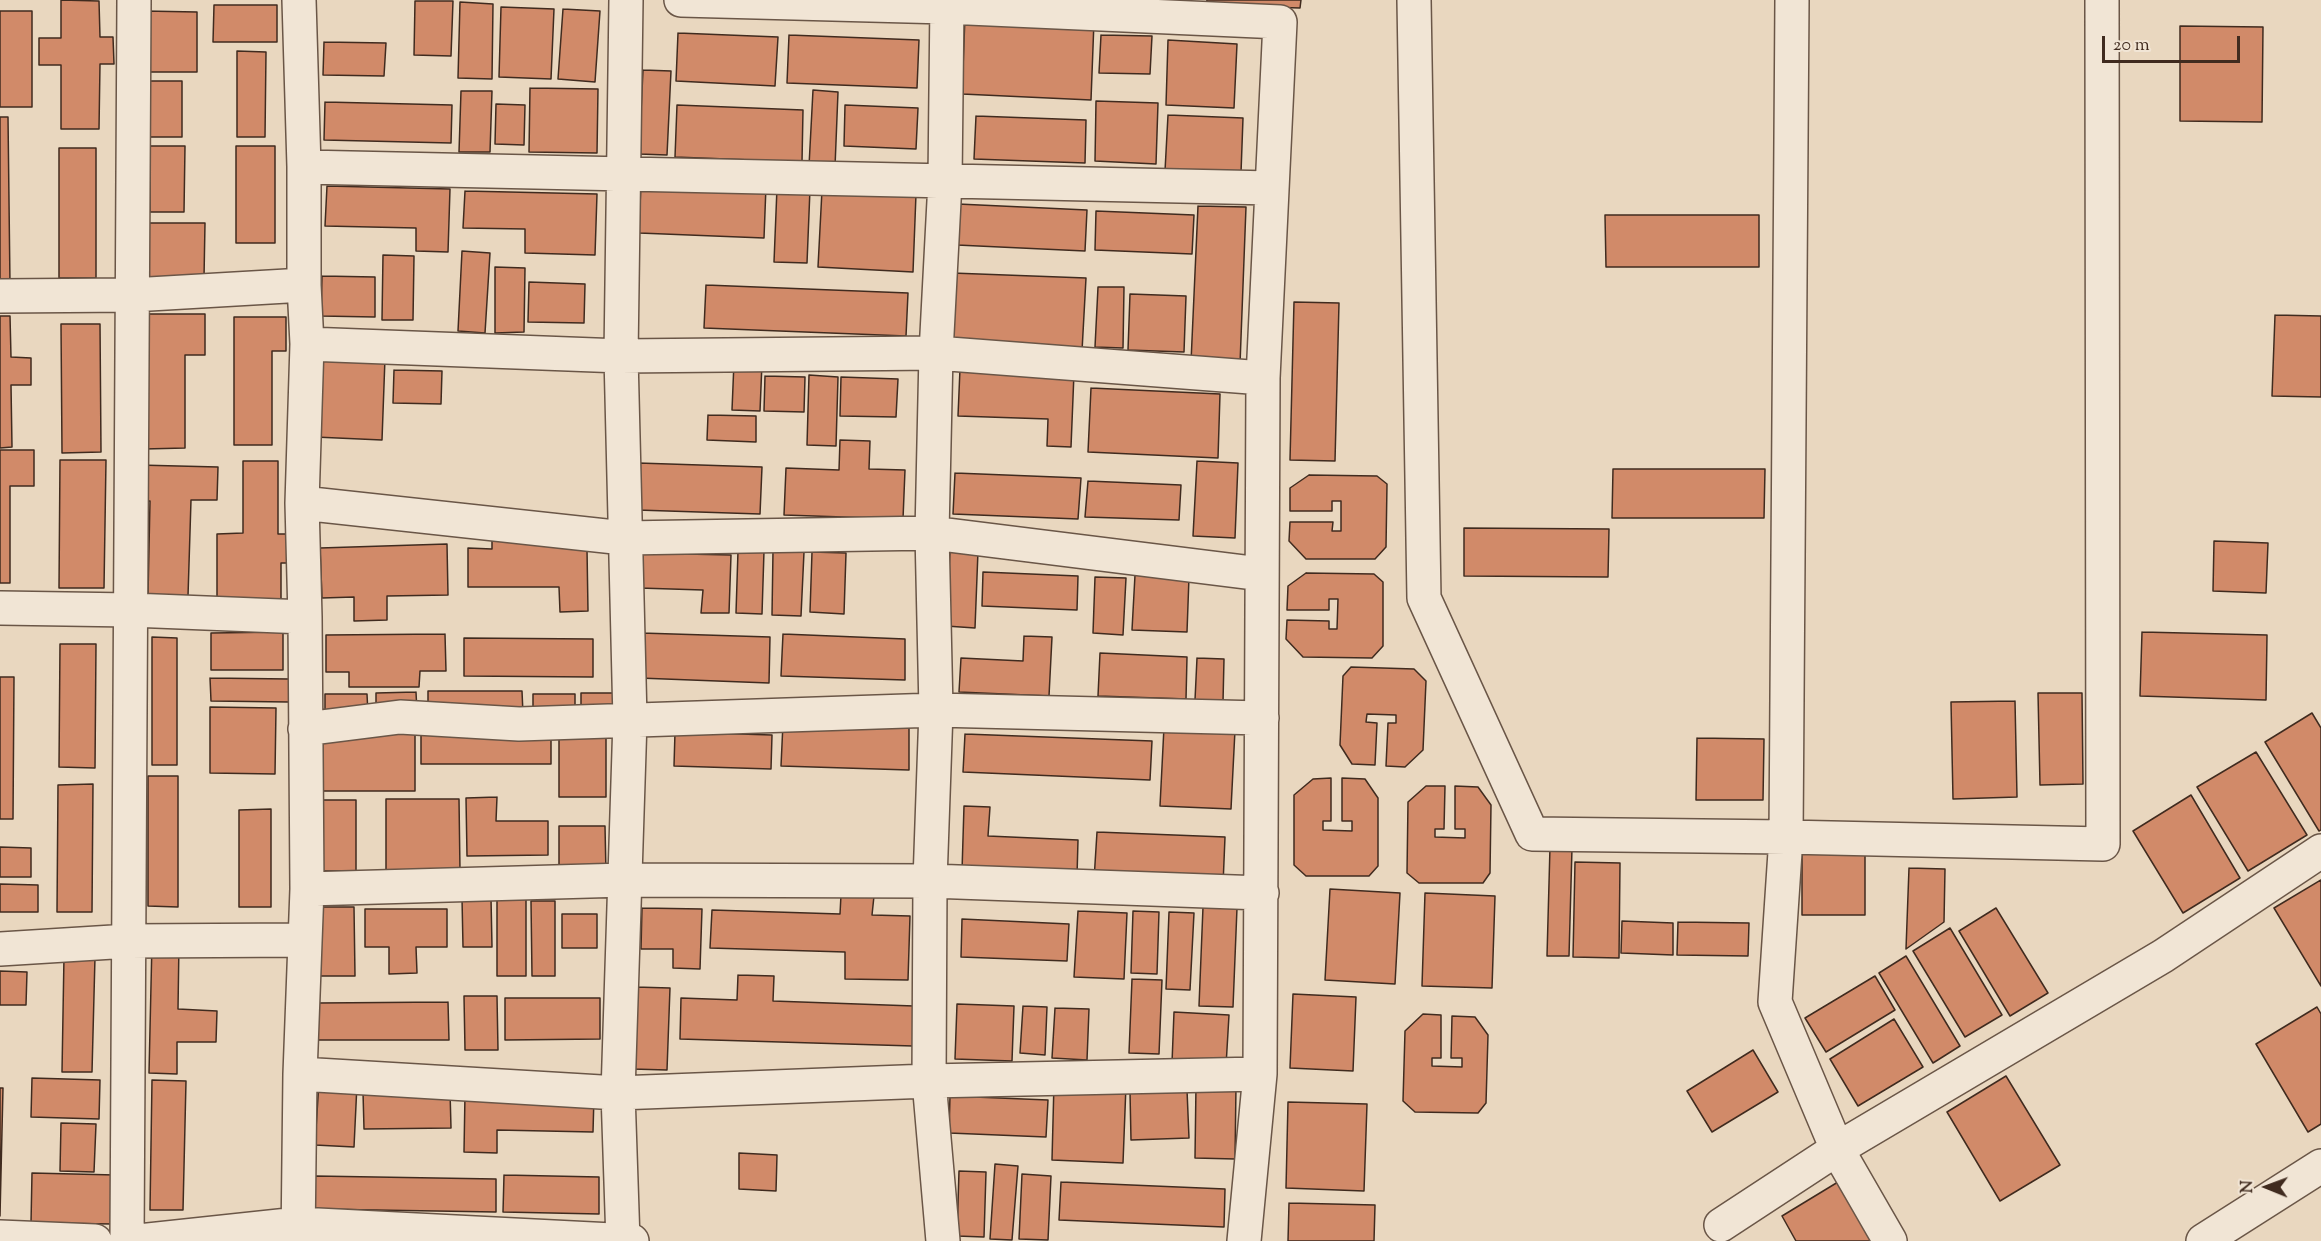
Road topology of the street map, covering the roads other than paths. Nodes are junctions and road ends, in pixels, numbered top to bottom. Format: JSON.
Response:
{"nodes":[{"id":1,"x":134,"y":0,"type":"edge"},
{"id":2,"x":299,"y":0,"type":"edge"},
{"id":3,"x":626,"y":0,"type":"edge"},
{"id":4,"x":681,"y":0,"type":"edge"},
{"id":5,"x":1414,"y":0,"type":"edge"},
{"id":6,"x":1792,"y":0,"type":"edge"},
{"id":7,"x":2102,"y":0,"type":"edge"},
{"id":8,"x":946,"y":4,"type":"edge"},
{"id":9,"x":304,"y":167,"type":"junction"},
{"id":10,"x":622,"y":172,"type":"junction"},
{"id":11,"x":945,"y":182,"type":"junction"},
{"id":12,"x":1272,"y":188,"type":"junction"},
{"id":13,"x":304,"y":285,"type":"junction"},
{"id":14,"x":132,"y":295,"type":"junction"},
{"id":15,"x":0,"y":296,"type":"edge"},
{"id":16,"x":307,"y":344,"type":"junction"},
{"id":17,"x":936,"y":353,"type":"junction"},
{"id":18,"x":621,"y":356,"type":"junction"},
{"id":19,"x":1263,"y":378,"type":"junction"},
{"id":20,"x":302,"y":503,"type":"junction"},
{"id":21,"x":932,"y":533,"type":"junction"},
{"id":22,"x":624,"y":538,"type":"junction"},
{"id":23,"x":1261,"y":574,"type":"junction"},
{"id":24,"x":0,"y":608,"type":"edge"},
{"id":25,"x":131,"y":610,"type":"junction"},
{"id":26,"x":305,"y":617,"type":"junction"},
{"id":27,"x":936,"y":710,"type":"junction"},
{"id":28,"x":1262,"y":718,"type":"junction"},
{"id":29,"x":630,"y":720,"type":"junction"},
{"id":30,"x":305,"y":729,"type":"junction"},
{"id":31,"x":1786,"y":837,"type":"junction"},
{"id":32,"x":2321,"y":851,"type":"edge"},
{"id":33,"x":625,"y":880,"type":"junction"},
{"id":34,"x":930,"y":881,"type":"junction"},
{"id":35,"x":307,"y":888,"type":"junction"},
{"id":36,"x":1262,"y":893,"type":"junction"},
{"id":37,"x":304,"y":940,"type":"junction"},
{"id":38,"x":129,"y":941,"type":"junction"},
{"id":39,"x":0,"y":949,"type":"edge"},
{"id":40,"x":300,"y":1074,"type":"junction"},
{"id":41,"x":1260,"y":1074,"type":"junction"},
{"id":42,"x":929,"y":1081,"type":"junction"},
{"id":43,"x":618,"y":1093,"type":"junction"},
{"id":44,"x":1837,"y":1149,"type":"junction"},
{"id":45,"x":2321,"y":1166,"type":"edge"},
{"id":46,"x":1721,"y":1225,"type":"dead end"},
{"id":47,"x":298,"y":1232,"type":"edge"},
{"id":48,"x":0,"y":1237,"type":"edge"},
{"id":49,"x":95,"y":1241,"type":"edge"},
{"id":50,"x":127,"y":1241,"type":"edge"},
{"id":51,"x":139,"y":1241,"type":"edge"},
{"id":52,"x":623,"y":1241,"type":"edge"},
{"id":53,"x":632,"y":1241,"type":"edge"},
{"id":54,"x":943,"y":1241,"type":"edge"},
{"id":55,"x":1244,"y":1241,"type":"edge"},
{"id":56,"x":1890,"y":1241,"type":"edge"},
{"id":57,"x":2203,"y":1241,"type":"edge"}],
"edges":[{"from":1,"to":14,"type":"street"},
{"from":2,"to":9,"type":"street"},
{"from":3,"to":10,"type":"street"},
{"from":4,"to":8,"type":"street"},
{"from":5,"to":31,"type":"street"},
{"from":6,"to":31,"type":"street"},
{"from":7,"to":31,"type":"street"},
{"from":8,"to":11,"type":"street"},
{"from":8,"to":12,"type":"street"},
{"from":9,"to":10,"type":"street"},
{"from":9,"to":13,"type":"street"},
{"from":10,"to":11,"type":"street"},
{"from":10,"to":18,"type":"street"},
{"from":11,"to":12,"type":"street"},
{"from":11,"to":17,"type":"street"},
{"from":12,"to":19,"type":"street"},
{"from":13,"to":14,"type":"street"},
{"from":13,"to":16,"type":"street"},
{"from":14,"to":15,"type":"street"},
{"from":14,"to":25,"type":"street"},
{"from":16,"to":18,"type":"street"},
{"from":16,"to":20,"type":"street"},
{"from":17,"to":18,"type":"street"},
{"from":17,"to":19,"type":"street"},
{"from":17,"to":21,"type":"street"},
{"from":18,"to":22,"type":"street"},
{"from":19,"to":23,"type":"street"},
{"from":20,"to":22,"type":"street"},
{"from":20,"to":26,"type":"street"},
{"from":21,"to":22,"type":"street"},
{"from":21,"to":23,"type":"street"},
{"from":21,"to":27,"type":"street"},
{"from":22,"to":29,"type":"street"},
{"from":23,"to":28,"type":"street"},
{"from":24,"to":25,"type":"street"},
{"from":25,"to":26,"type":"street"},
{"from":25,"to":38,"type":"street"},
{"from":26,"to":30,"type":"street"},
{"from":27,"to":28,"type":"street"},
{"from":27,"to":29,"type":"street"},
{"from":27,"to":34,"type":"street"},
{"from":28,"to":36,"type":"street"},
{"from":29,"to":30,"type":"street"},
{"from":29,"to":33,"type":"street"},
{"from":30,"to":35,"type":"street"},
{"from":31,"to":44,"type":"street"},
{"from":32,"to":44,"type":"street"},
{"from":33,"to":34,"type":"street"},
{"from":33,"to":35,"type":"street"},
{"from":33,"to":43,"type":"street"},
{"from":34,"to":36,"type":"street"},
{"from":34,"to":42,"type":"street"},
{"from":35,"to":37,"type":"street"},
{"from":36,"to":41,"type":"street"},
{"from":37,"to":38,"type":"street"},
{"from":37,"to":40,"type":"street"},
{"from":38,"to":39,"type":"street"},
{"from":38,"to":50,"type":"street"},
{"from":40,"to":43,"type":"street"},
{"from":40,"to":47,"type":"street"},
{"from":41,"to":42,"type":"street"},
{"from":41,"to":55,"type":"street"},
{"from":42,"to":43,"type":"street"},
{"from":42,"to":54,"type":"street"},
{"from":43,"to":52,"type":"street"},
{"from":44,"to":46,"type":"street"},
{"from":44,"to":56,"type":"street"},
{"from":45,"to":57,"type":"street"},
{"from":47,"to":51,"type":"street"},
{"from":47,"to":52,"type":"street"},
{"from":48,"to":49,"type":"street"},
{"from":52,"to":53,"type":"street"}]}
